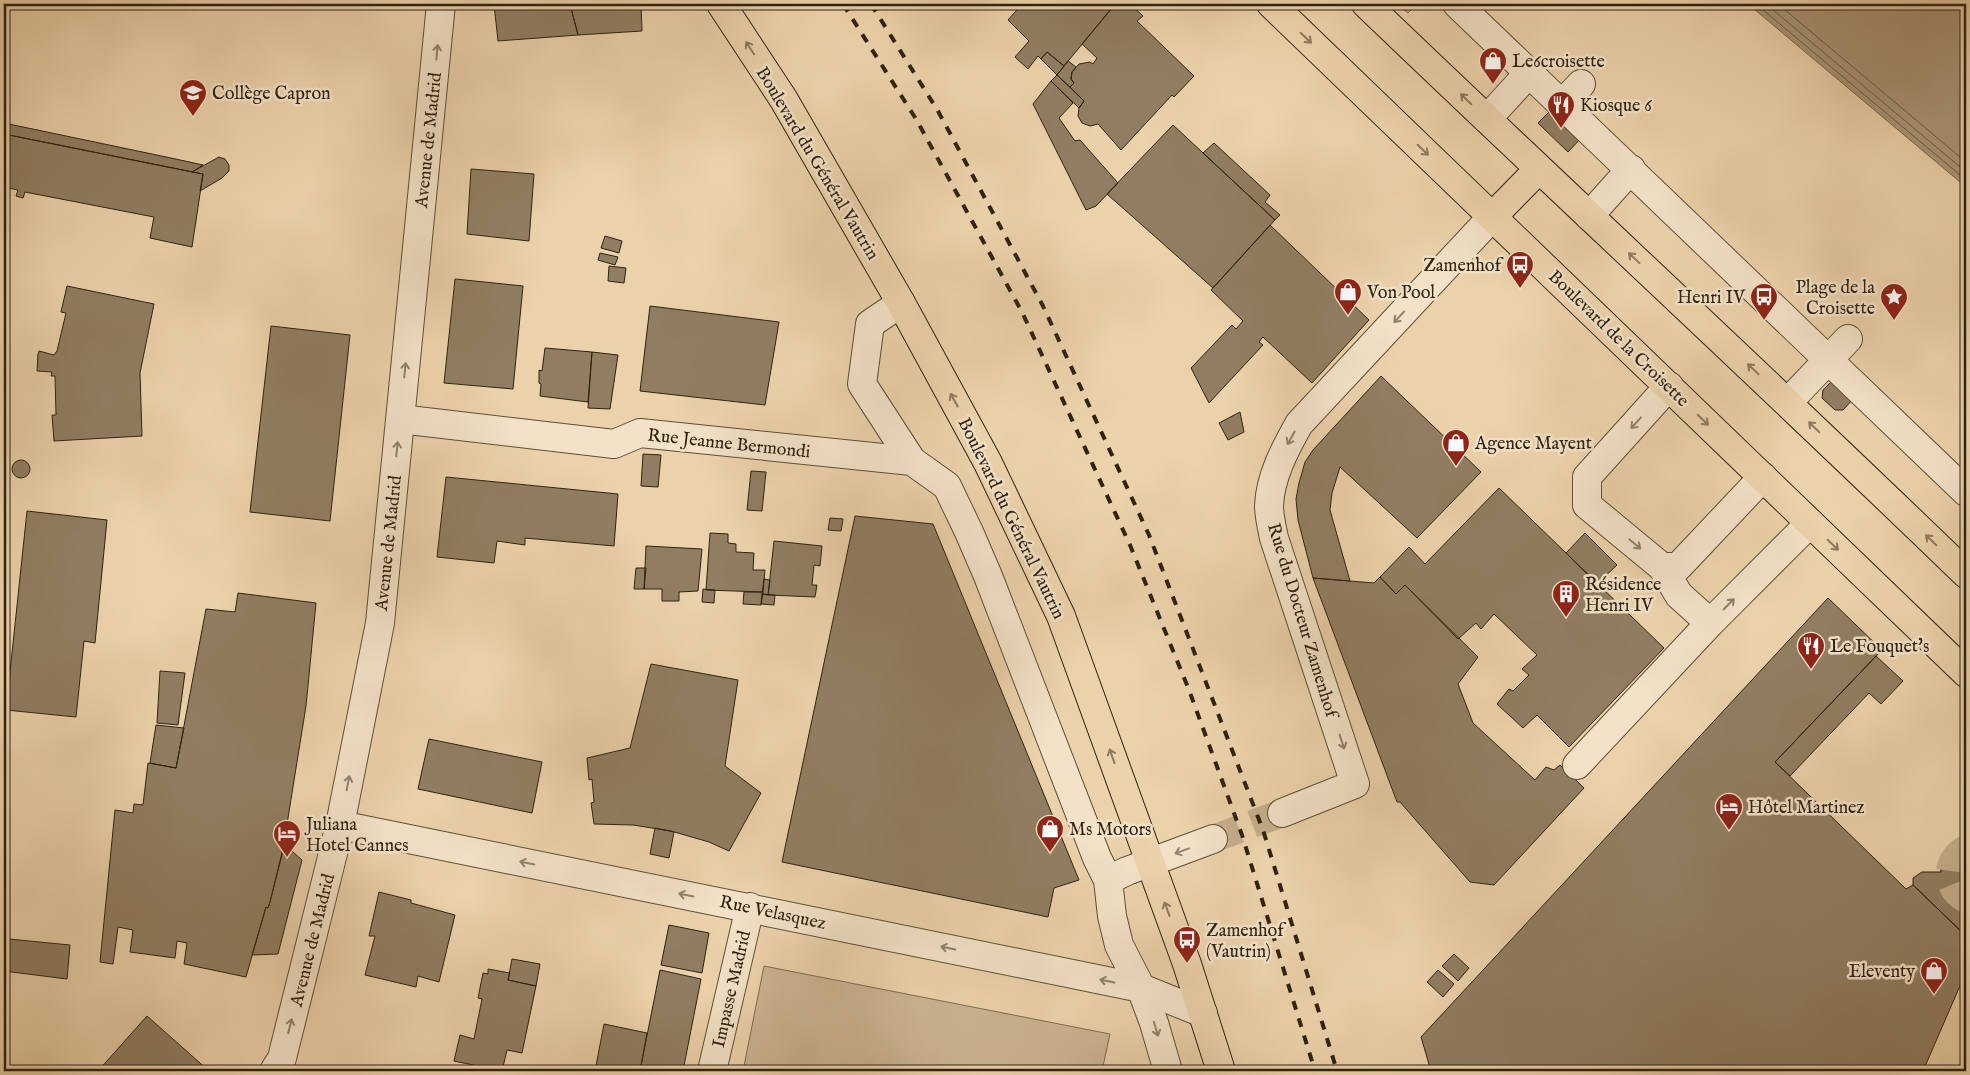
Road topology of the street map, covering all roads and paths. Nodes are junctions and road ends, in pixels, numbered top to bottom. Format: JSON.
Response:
{"nodes":[{"id":1,"x":441,"y":4,"type":"edge"},
{"id":2,"x":721,"y":4,"type":"edge"},
{"id":3,"x":1271,"y":4,"type":"edge"},
{"id":4,"x":1366,"y":4,"type":"edge"},
{"id":5,"x":1457,"y":4,"type":"edge"},
{"id":6,"x":1529,"y":73,"type":"junction"},
{"id":7,"x":1581,"y":84,"type":"dead end"},
{"id":8,"x":1562,"y":104,"type":"junction"},
{"id":9,"x":1487,"y":119,"type":"junction"},
{"id":10,"x":1539,"y":170,"type":"junction"},
{"id":11,"x":1631,"y":170,"type":"junction"},
{"id":12,"x":1589,"y":216,"type":"junction"},
{"id":13,"x":1492,"y":217,"type":"junction"},
{"id":14,"x":900,"y":303,"type":"junction"},
{"id":15,"x":1848,"y":339,"type":"dead end"},
{"id":16,"x":1828,"y":360,"type":"junction"},
{"id":17,"x":1668,"y":386,"type":"junction"},
{"id":18,"x":1788,"y":402,"type":"junction"},
{"id":19,"x":400,"y":419,"type":"junction"},
{"id":20,"x":912,"y":461,"type":"junction"},
{"id":21,"x":1763,"y":477,"type":"junction"},
{"id":22,"x":1966,"y":492,"type":"edge"},
{"id":23,"x":1810,"y":523,"type":"junction"},
{"id":24,"x":1662,"y":567,"type":"junction"},
{"id":25,"x":1966,"y":574,"type":"edge"},
{"id":26,"x":1710,"y":623,"type":"junction"},
{"id":27,"x":1966,"y":673,"type":"edge"},
{"id":28,"x":1576,"y":765,"type":"dead end"},
{"id":29,"x":1282,"y":813,"type":"tunnel mouth"},
{"id":30,"x":340,"y":825,"type":"junction"},
{"id":31,"x":1213,"y":839,"type":"tunnel mouth"},
{"id":32,"x":1150,"y":862,"type":"junction"},
{"id":33,"x":1108,"y":880,"type":"junction"},
{"id":34,"x":750,"y":907,"type":"junction"},
{"id":35,"x":1141,"y":988,"type":"junction"},
{"id":36,"x":1203,"y":1012,"type":"junction"},
{"id":37,"x":274,"y":1071,"type":"edge"},
{"id":38,"x":712,"y":1071,"type":"edge"},
{"id":39,"x":1168,"y":1071,"type":"edge"},
{"id":40,"x":1221,"y":1071,"type":"edge"}],
"edges":[{"from":19,"to":1,"type":"street","name":"Avenue de Madrid","one_way":true},
{"from":14,"to":2,"type":"main road","name":"Boulevard du Général Vautrin","one_way":true},
{"from":3,"to":13,"type":"main road","name":"Boulevard de la Croisette","one_way":true},
{"from":9,"to":4,"type":"main road","one_way":true},
{"from":5,"to":6,"type":"street"},
{"from":6,"to":8,"type":"street"},
{"from":6,"to":9,"type":"street"},
{"from":7,"to":8,"type":"street"},
{"from":8,"to":11,"type":"street"},
{"from":9,"to":10,"type":"main road"},
{"from":10,"to":12,"type":"main road"},
{"from":10,"to":13,"type":"main road"},
{"from":11,"to":12,"type":"street"},
{"from":11,"to":16,"type":"street"},
{"from":18,"to":12,"type":"main road","one_way":true},
{"from":13,"to":17,"type":"main road","name":"Boulevard de la Croisette"},
{"from":13,"to":29,"type":"street","name":"Rue du Docteur Zamenhof","one_way":true},
{"from":14,"to":20,"type":"street"},
{"from":32,"to":14,"type":"main road","name":"Boulevard du Général Vautrin","one_way":true},
{"from":15,"to":16,"type":"street"},
{"from":16,"to":18,"type":"street"},
{"from":16,"to":22,"type":"street"},
{"from":17,"to":21,"type":"main road","name":"Boulevard de la Croisette","one_way":true},
{"from":17,"to":24,"type":"street","one_way":true},
{"from":25,"to":18,"type":"main road","one_way":true},
{"from":19,"to":20,"type":"street","name":"Rue Jeanne Bermondi"},
{"from":30,"to":19,"type":"street","name":"Avenue de Madrid","one_way":true},
{"from":20,"to":33,"type":"street"},
{"from":21,"to":23,"type":"main road","name":"Boulevard de la Croisette"},
{"from":21,"to":24,"type":"street"},
{"from":26,"to":23,"type":"street","one_way":true},
{"from":23,"to":27,"type":"main road","name":"Boulevard de la Croisette","one_way":true},
{"from":24,"to":26,"type":"street"},
{"from":26,"to":28,"type":"street"},
{"from":34,"to":30,"type":"street","name":"Rue Velasquez","one_way":true},
{"from":37,"to":30,"type":"street","name":"Avenue de Madrid","one_way":true},
{"from":31,"to":32,"type":"street","one_way":true},
{"from":32,"to":33,"type":"street"},
{"from":36,"to":32,"type":"main road","name":"Boulevard du Général Vautrin","one_way":true},
{"from":33,"to":35,"type":"street"},
{"from":35,"to":34,"type":"street","name":"Rue Velasquez","one_way":true},
{"from":34,"to":38,"type":"street","name":"Impasse Madrid"},
{"from":35,"to":36,"type":"street","name":"Rue Velasquez"},
{"from":35,"to":39,"type":"street","one_way":true},
{"from":36,"to":40,"type":"main road","name":"Boulevard du Général Vautrin"}]}
